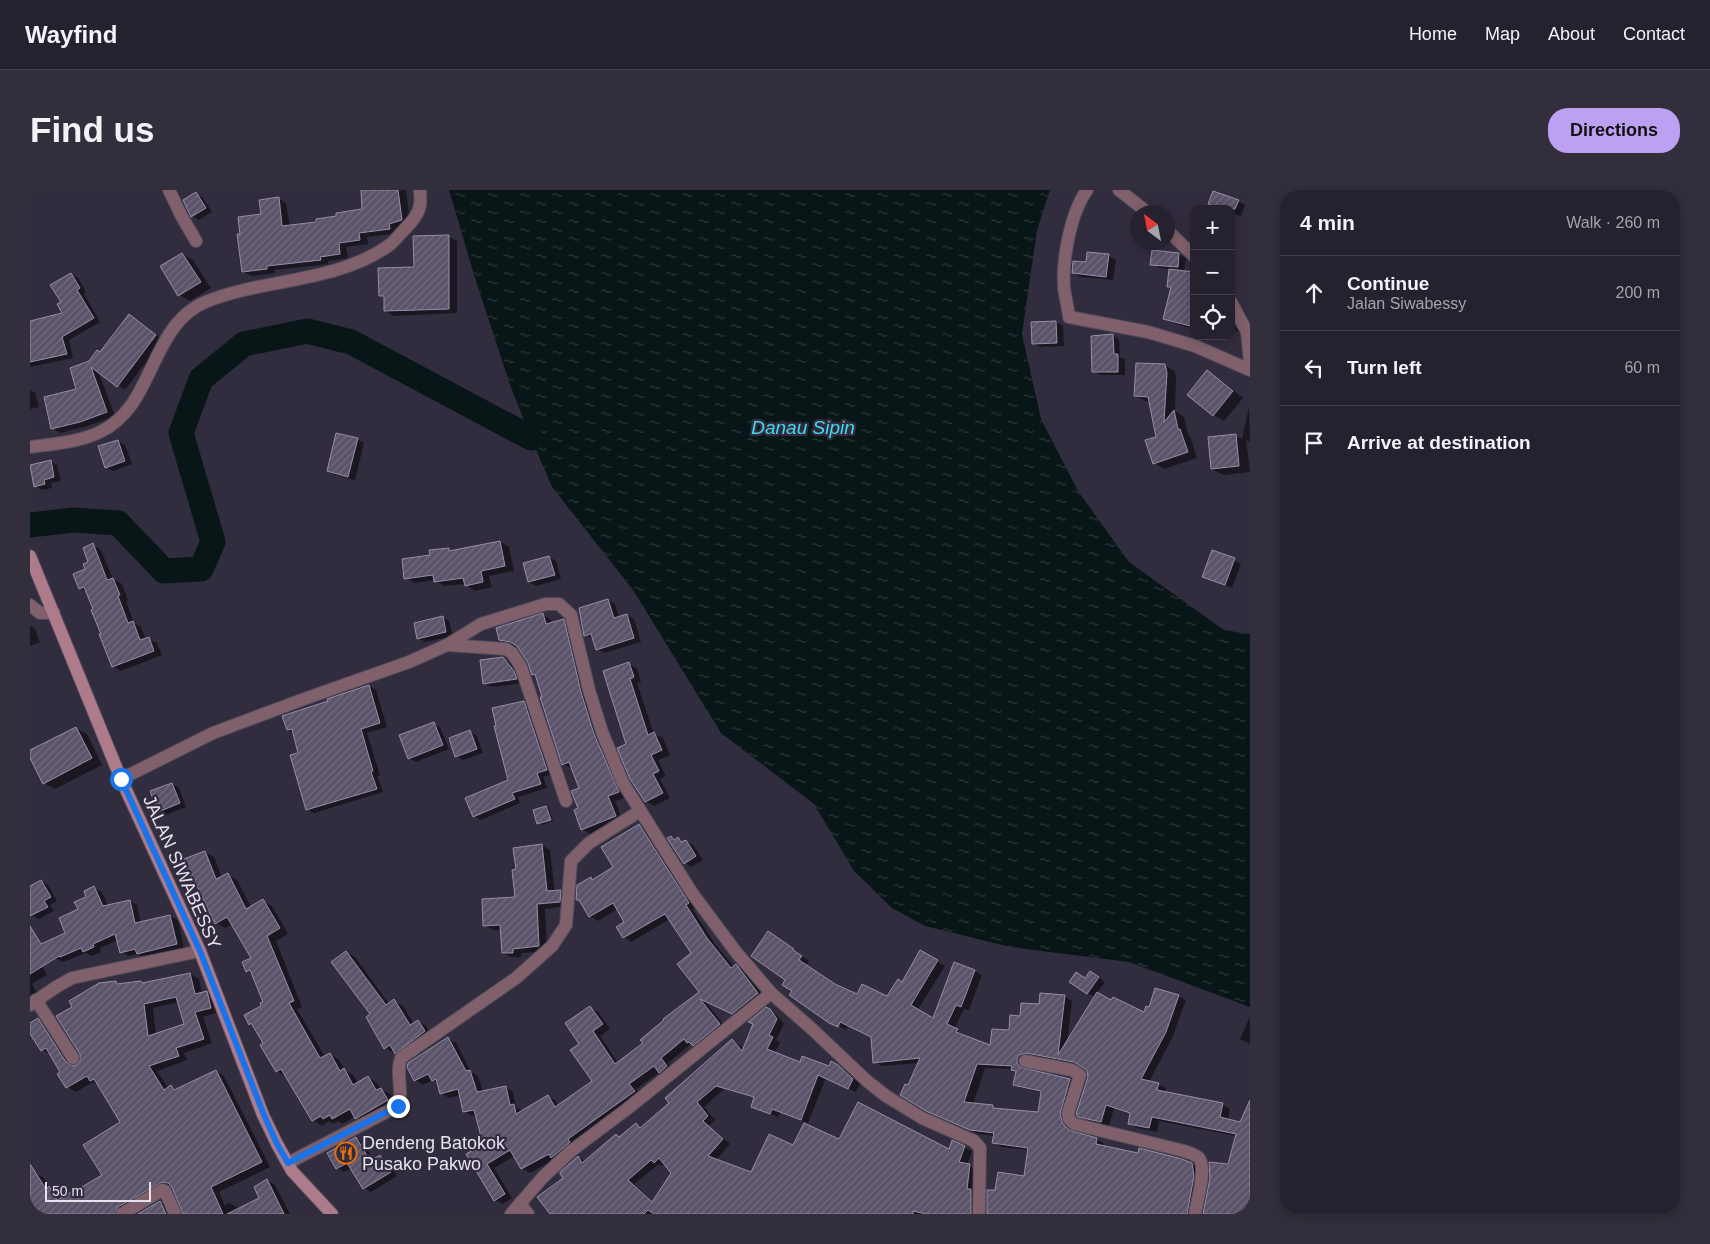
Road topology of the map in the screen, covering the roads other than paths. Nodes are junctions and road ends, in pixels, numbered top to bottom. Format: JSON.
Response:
{"nodes":[{"id":1,"x":169,"y":190,"type":"edge"},
{"id":2,"x":420,"y":190,"type":"edge"},
{"id":3,"x":1087,"y":190,"type":"edge"},
{"id":4,"x":1120,"y":190,"type":"edge"},
{"id":5,"x":1138,"y":205,"type":"edge"},
{"id":6,"x":1175,"y":238,"type":"edge"},
{"id":7,"x":196,"y":241,"type":"dead end"},
{"id":8,"x":1190,"y":252,"type":"edge"},
{"id":9,"x":1235,"y":310,"type":"edge"},
{"id":10,"x":1250,"y":363,"type":"edge"},
{"id":11,"x":1250,"y":370,"type":"edge"},
{"id":12,"x":30,"y":447,"type":"edge"},
{"id":13,"x":30,"y":556,"type":"edge"},
{"id":14,"x":30,"y":605,"type":"edge"},
{"id":15,"x":54,"y":613,"type":"junction"},
{"id":16,"x":447,"y":645,"type":"junction"},
{"id":17,"x":121,"y":779,"type":"junction"},
{"id":18,"x":566,"y":801,"type":"dead end"},
{"id":19,"x":640,"y":810,"type":"junction"},
{"id":20,"x":200,"y":951,"type":"junction"},
{"id":21,"x":770,"y":993,"type":"junction"},
{"id":22,"x":33,"y":1003,"type":"edge"},
{"id":23,"x":73,"y":1058,"type":"dead end"},
{"id":24,"x":1025,"y":1061,"type":"dead end"},
{"id":25,"x":288,"y":1163,"type":"junction"},
{"id":26,"x":520,"y":1204,"type":"junction"},
{"id":27,"x":122,"y":1214,"type":"edge"},
{"id":28,"x":175,"y":1214,"type":"edge"},
{"id":29,"x":332,"y":1214,"type":"edge"},
{"id":30,"x":511,"y":1214,"type":"edge"},
{"id":31,"x":528,"y":1214,"type":"edge"},
{"id":32,"x":979,"y":1214,"type":"edge"},
{"id":33,"x":1194,"y":1214,"type":"edge"}],
"edges":[{"from":1,"to":7,"type":"street"},
{"from":2,"to":12,"type":"street"},
{"from":3,"to":11,"type":"street"},
{"from":4,"to":5,"type":"street"},
{"from":6,"to":8,"type":"street"},
{"from":9,"to":10,"type":"street"},
{"from":13,"to":15,"type":"main road","name":"JALAN SIWABESSY"},
{"from":14,"to":15,"type":"street"},
{"from":15,"to":17,"type":"main road","name":"JALAN SIWABESSY"},
{"from":16,"to":17,"type":"street"},
{"from":16,"to":18,"type":"street"},
{"from":16,"to":19,"type":"street"},
{"from":17,"to":20,"type":"main road","name":"JALAN SIWABESSY"},
{"from":19,"to":21,"type":"street"},
{"from":19,"to":25,"type":"street"},
{"from":20,"to":22,"type":"street"},
{"from":20,"to":25,"type":"main road","name":"JALAN SIWABESSY"},
{"from":21,"to":26,"type":"street"},
{"from":21,"to":32,"type":"street"},
{"from":22,"to":23,"type":"street"},
{"from":24,"to":33,"type":"street"},
{"from":25,"to":29,"type":"main road","name":"JALAN SIWABESSY"},
{"from":26,"to":30,"type":"street"},
{"from":26,"to":31,"type":"street"},
{"from":27,"to":28,"type":"street"}]}
